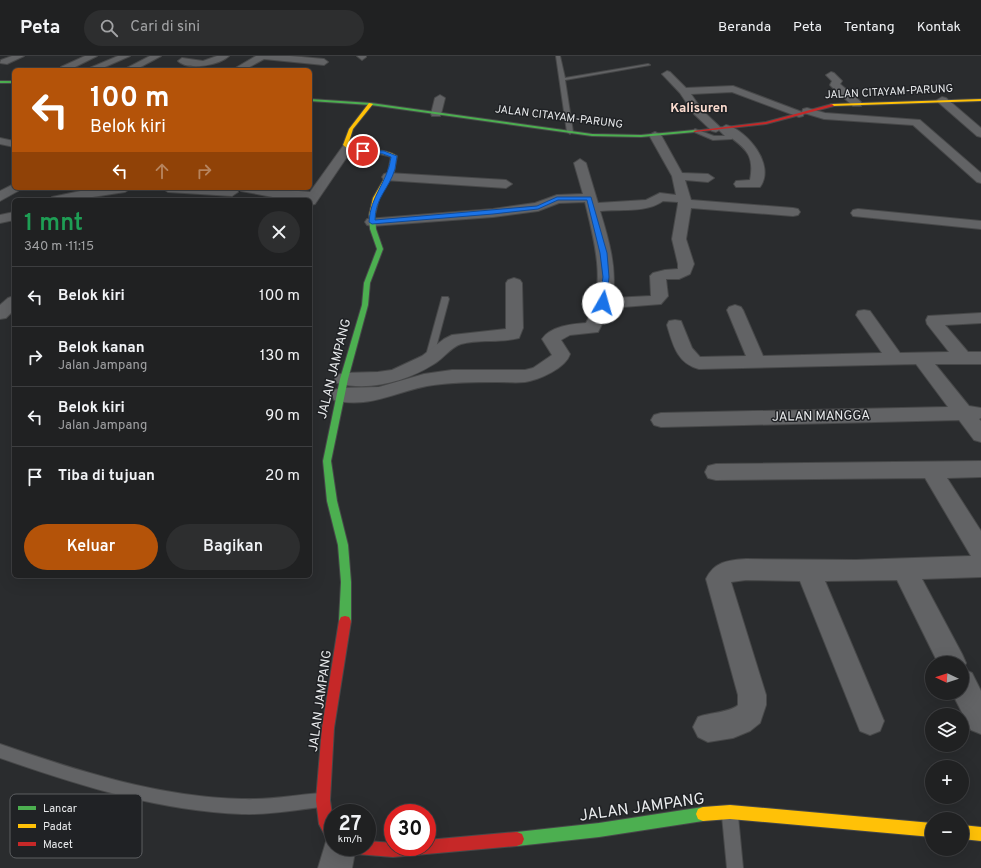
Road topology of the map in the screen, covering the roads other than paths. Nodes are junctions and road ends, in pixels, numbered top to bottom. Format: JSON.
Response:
{"nodes":[{"id":1,"x":20,"y":56,"type":"edge"},
{"id":2,"x":93,"y":56,"type":"edge"},
{"id":3,"x":126,"y":56,"type":"edge"},
{"id":4,"x":157,"y":56,"type":"edge"},
{"id":5,"x":192,"y":56,"type":"edge"},
{"id":6,"x":225,"y":56,"type":"edge"},
{"id":7,"x":263,"y":56,"type":"edge"},
{"id":8,"x":558,"y":56,"type":"edge"},
{"id":9,"x":294,"y":59,"type":"junction"},
{"id":10,"x":326,"y":59,"type":"edge"},
{"id":11,"x":4,"y":62,"type":"dead end"},
{"id":12,"x":648,"y":65,"type":"dead end"},
{"id":13,"x":282,"y":66,"type":"dead end"},
{"id":14,"x":67,"y":68,"type":"edge"},
{"id":15,"x":95,"y":68,"type":"edge"},
{"id":16,"x":132,"y":68,"type":"edge"},
{"id":17,"x":241,"y":68,"type":"edge"},
{"id":18,"x":315,"y":70,"type":"dead end"},
{"id":19,"x":667,"y":74,"type":"dead end"},
{"id":20,"x":831,"y":74,"type":"dead end"},
{"id":21,"x":564,"y":79,"type":"junction"},
{"id":22,"x":0,"y":82,"type":"edge"},
{"id":23,"x":12,"y":82,"type":"edge"},
{"id":24,"x":684,"y":91,"type":"junction"},
{"id":25,"x":440,"y":98,"type":"dead end"},
{"id":26,"x":312,"y":100,"type":"edge"},
{"id":27,"x":942,"y":100,"type":"junction"},
{"id":28,"x":981,"y":100,"type":"edge"},
{"id":29,"x":371,"y":104,"type":"junction"},
{"id":30,"x":857,"y":104,"type":"junction"},
{"id":31,"x":803,"y":113,"type":"junction"},
{"id":32,"x":436,"y":114,"type":"junction"},
{"id":33,"x":721,"y":129,"type":"junction"},
{"id":34,"x":695,"y":131,"type":"junction"},
{"id":35,"x":570,"y":132,"type":"junction"},
{"id":36,"x":981,"y":134,"type":"edge"},
{"id":37,"x":655,"y":135,"type":"junction"},
{"id":38,"x":0,"y":141,"type":"edge"},
{"id":39,"x":12,"y":144,"type":"edge"},
{"id":40,"x":347,"y":148,"type":"junction"},
{"id":41,"x":580,"y":163,"type":"dead end"},
{"id":42,"x":312,"y":176,"type":"edge"},
{"id":43,"x":327,"y":176,"type":"junction"},
{"id":44,"x":678,"y":176,"type":"junction"},
{"id":45,"x":388,"y":177,"type":"junction"},
{"id":46,"x":708,"y":178,"type":"dead end"},
{"id":47,"x":981,"y":179,"type":"edge"},
{"id":48,"x":506,"y":184,"type":"dead end"},
{"id":49,"x":740,"y":184,"type":"dead end"},
{"id":50,"x":12,"y":189,"type":"edge"},
{"id":51,"x":109,"y":190,"type":"edge"},
{"id":52,"x":194,"y":190,"type":"edge"},
{"id":53,"x":256,"y":190,"type":"edge"},
{"id":54,"x":232,"y":193,"type":"edge"},
{"id":55,"x":0,"y":197,"type":"edge"},
{"id":56,"x":65,"y":198,"type":"edge"},
{"id":57,"x":304,"y":198,"type":"edge"},
{"id":58,"x":312,"y":198,"type":"edge"},
{"id":59,"x":591,"y":202,"type":"junction"},
{"id":60,"x":684,"y":202,"type":"junction"},
{"id":61,"x":793,"y":212,"type":"dead end"},
{"id":62,"x":858,"y":213,"type":"dead end"},
{"id":63,"x":12,"y":216,"type":"edge"},
{"id":64,"x":0,"y":218,"type":"edge"},
{"id":65,"x":372,"y":222,"type":"junction"},
{"id":66,"x":981,"y":225,"type":"edge"},
{"id":67,"x":514,"y":283,"type":"dead end"},
{"id":68,"x":445,"y":300,"type":"dead end"},
{"id":69,"x":12,"y":303,"type":"edge"},
{"id":70,"x":603,"y":303,"type":"junction"},
{"id":71,"x":735,"y":310,"type":"dead end"},
{"id":72,"x":0,"y":314,"type":"edge"},
{"id":73,"x":864,"y":315,"type":"dead end"},
{"id":74,"x":0,"y":317,"type":"edge"},
{"id":75,"x":12,"y":317,"type":"edge"},
{"id":76,"x":981,"y":318,"type":"edge"},
{"id":77,"x":675,"y":325,"type":"dead end"},
{"id":78,"x":895,"y":358,"type":"junction"},
{"id":79,"x":921,"y":358,"type":"junction"},
{"id":80,"x":963,"y":358,"type":"junction"},
{"id":81,"x":981,"y":358,"type":"edge"},
{"id":82,"x":429,"y":359,"type":"junction"},
{"id":83,"x":756,"y":362,"type":"junction"},
{"id":84,"x":342,"y":387,"type":"junction"},
{"id":85,"x":972,"y":413,"type":"edge"},
{"id":86,"x":661,"y":420,"type":"dead end"},
{"id":87,"x":981,"y":436,"type":"edge"},
{"id":88,"x":931,"y":469,"type":"junction"},
{"id":89,"x":981,"y":469,"type":"edge"},
{"id":90,"x":716,"y":472,"type":"dead end"},
{"id":91,"x":981,"y":552,"type":"edge"},
{"id":92,"x":981,"y":566,"type":"edge"},
{"id":93,"x":904,"y":569,"type":"junction"},
{"id":94,"x":808,"y":571,"type":"junction"},
{"id":95,"x":948,"y":656,"type":"edge"},
{"id":96,"x":969,"y":697,"type":"edge"},
{"id":97,"x":981,"y":720,"type":"edge"},
{"id":98,"x":870,"y":721,"type":"dead end"},
{"id":99,"x":708,"y":727,"type":"dead end"},
{"id":100,"x":0,"y":751,"type":"edge"},
{"id":101,"x":323,"y":800,"type":"junction"},
{"id":102,"x":324,"y":808,"type":"edge"},
{"id":103,"x":730,"y":812,"type":"junction"},
{"id":104,"x":925,"y":829,"type":"edge"},
{"id":105,"x":969,"y":833,"type":"edge"},
{"id":106,"x":981,"y":834,"type":"edge"},
{"id":107,"x":376,"y":849,"type":"edge"},
{"id":108,"x":338,"y":856,"type":"edge"},
{"id":109,"x":335,"y":868,"type":"edge"},
{"id":110,"x":736,"y":868,"type":"edge"}],
"edges":[{"from":1,"to":11,"type":"street"},
{"from":2,"to":14,"type":"street"},
{"from":3,"to":15,"type":"street"},
{"from":4,"to":16,"type":"street"},
{"from":5,"to":6,"type":"street"},
{"from":7,"to":9,"type":"street"},
{"from":7,"to":17,"type":"street"},
{"from":8,"to":21,"type":"lane"},
{"from":9,"to":10,"type":"street"},
{"from":9,"to":13,"type":"street"},
{"from":10,"to":18,"type":"street"},
{"from":12,"to":21,"type":"lane"},
{"from":19,"to":24,"type":"street"},
{"from":20,"to":30,"type":"street"},
{"from":21,"to":35,"type":"lane"},
{"from":22,"to":23,"type":"street"},
{"from":24,"to":31,"type":"street"},
{"from":24,"to":33,"type":"street"},
{"from":25,"to":32,"type":"street"},
{"from":26,"to":29,"type":"street","name":"JALAN CITAYAM-PARUNG"},
{"from":27,"to":28,"type":"street","name":"JALAN CITAYAM-PARUNG"},
{"from":27,"to":30,"type":"street","name":"JALAN CITAYAM-PARUNG"},
{"from":27,"to":36,"type":"street"},
{"from":29,"to":32,"type":"street","name":"JALAN CITAYAM-PARUNG"},
{"from":29,"to":40,"type":"street"},
{"from":30,"to":31,"type":"street","name":"JALAN CITAYAM-PARUNG"},
{"from":31,"to":33,"type":"street","name":"JALAN CITAYAM-PARUNG"},
{"from":31,"to":47,"type":"street"},
{"from":32,"to":35,"type":"street","name":"JALAN CITAYAM-PARUNG"},
{"from":33,"to":34,"type":"street","name":"JALAN CITAYAM-PARUNG"},
{"from":33,"to":34,"type":"lane"},
{"from":33,"to":49,"type":"street"},
{"from":34,"to":37,"type":"street","name":"JALAN CITAYAM-PARUNG"},
{"from":35,"to":37,"type":"street","name":"JALAN CITAYAM-PARUNG"},
{"from":37,"to":44,"type":"street"},
{"from":38,"to":39,"type":"street"},
{"from":40,"to":43,"type":"street"},
{"from":40,"to":45,"type":"street","name":"JALAN JAMPANG"},
{"from":41,"to":59,"type":"street"},
{"from":42,"to":43,"type":"street"},
{"from":43,"to":58,"type":"street"},
{"from":44,"to":46,"type":"street"},
{"from":44,"to":60,"type":"street"},
{"from":45,"to":48,"type":"street"},
{"from":45,"to":65,"type":"street","name":"JALAN JAMPANG"},
{"from":50,"to":55,"type":"street"},
{"from":51,"to":56,"type":"street"},
{"from":52,"to":54,"type":"street"},
{"from":53,"to":57,"type":"street"},
{"from":59,"to":60,"type":"street"},
{"from":59,"to":65,"type":"street"},
{"from":59,"to":70,"type":"street"},
{"from":60,"to":61,"type":"street"},
{"from":60,"to":70,"type":"street"},
{"from":62,"to":66,"type":"street"},
{"from":63,"to":64,"type":"street"},
{"from":65,"to":84,"type":"street","name":"JALAN JAMPANG"},
{"from":67,"to":82,"type":"street"},
{"from":68,"to":82,"type":"lane"},
{"from":69,"to":72,"type":"street"},
{"from":70,"to":84,"type":"street"},
{"from":71,"to":83,"type":"street"},
{"from":73,"to":78,"type":"street"},
{"from":74,"to":75,"type":"street"},
{"from":76,"to":80,"type":"street"},
{"from":77,"to":83,"type":"street"},
{"from":78,"to":79,"type":"street"},
{"from":78,"to":83,"type":"street"},
{"from":79,"to":80,"type":"street"},
{"from":79,"to":85,"type":"street"},
{"from":80,"to":81,"type":"street"},
{"from":82,"to":84,"type":"street"},
{"from":84,"to":101,"type":"street","name":"JALAN JAMPANG"},
{"from":85,"to":86,"type":"street","name":"JALAN MANGGA"},
{"from":85,"to":87,"type":"street"},
{"from":88,"to":89,"type":"street"},
{"from":88,"to":90,"type":"street"},
{"from":88,"to":91,"type":"street"},
{"from":92,"to":93,"type":"street"},
{"from":93,"to":94,"type":"street"},
{"from":93,"to":95,"type":"street"},
{"from":94,"to":98,"type":"street"},
{"from":94,"to":99,"type":"street"},
{"from":96,"to":97,"type":"street"},
{"from":100,"to":101,"type":"lane"},
{"from":101,"to":102,"type":"street","name":"JALAN JAMPANG"},
{"from":103,"to":104,"type":"street","name":"JALAN JAMPANG"},
{"from":103,"to":107,"type":"street","name":"JALAN JAMPANG"},
{"from":103,"to":110,"type":"lane"},
{"from":105,"to":106,"type":"street"},
{"from":108,"to":109,"type":"street"}]}
